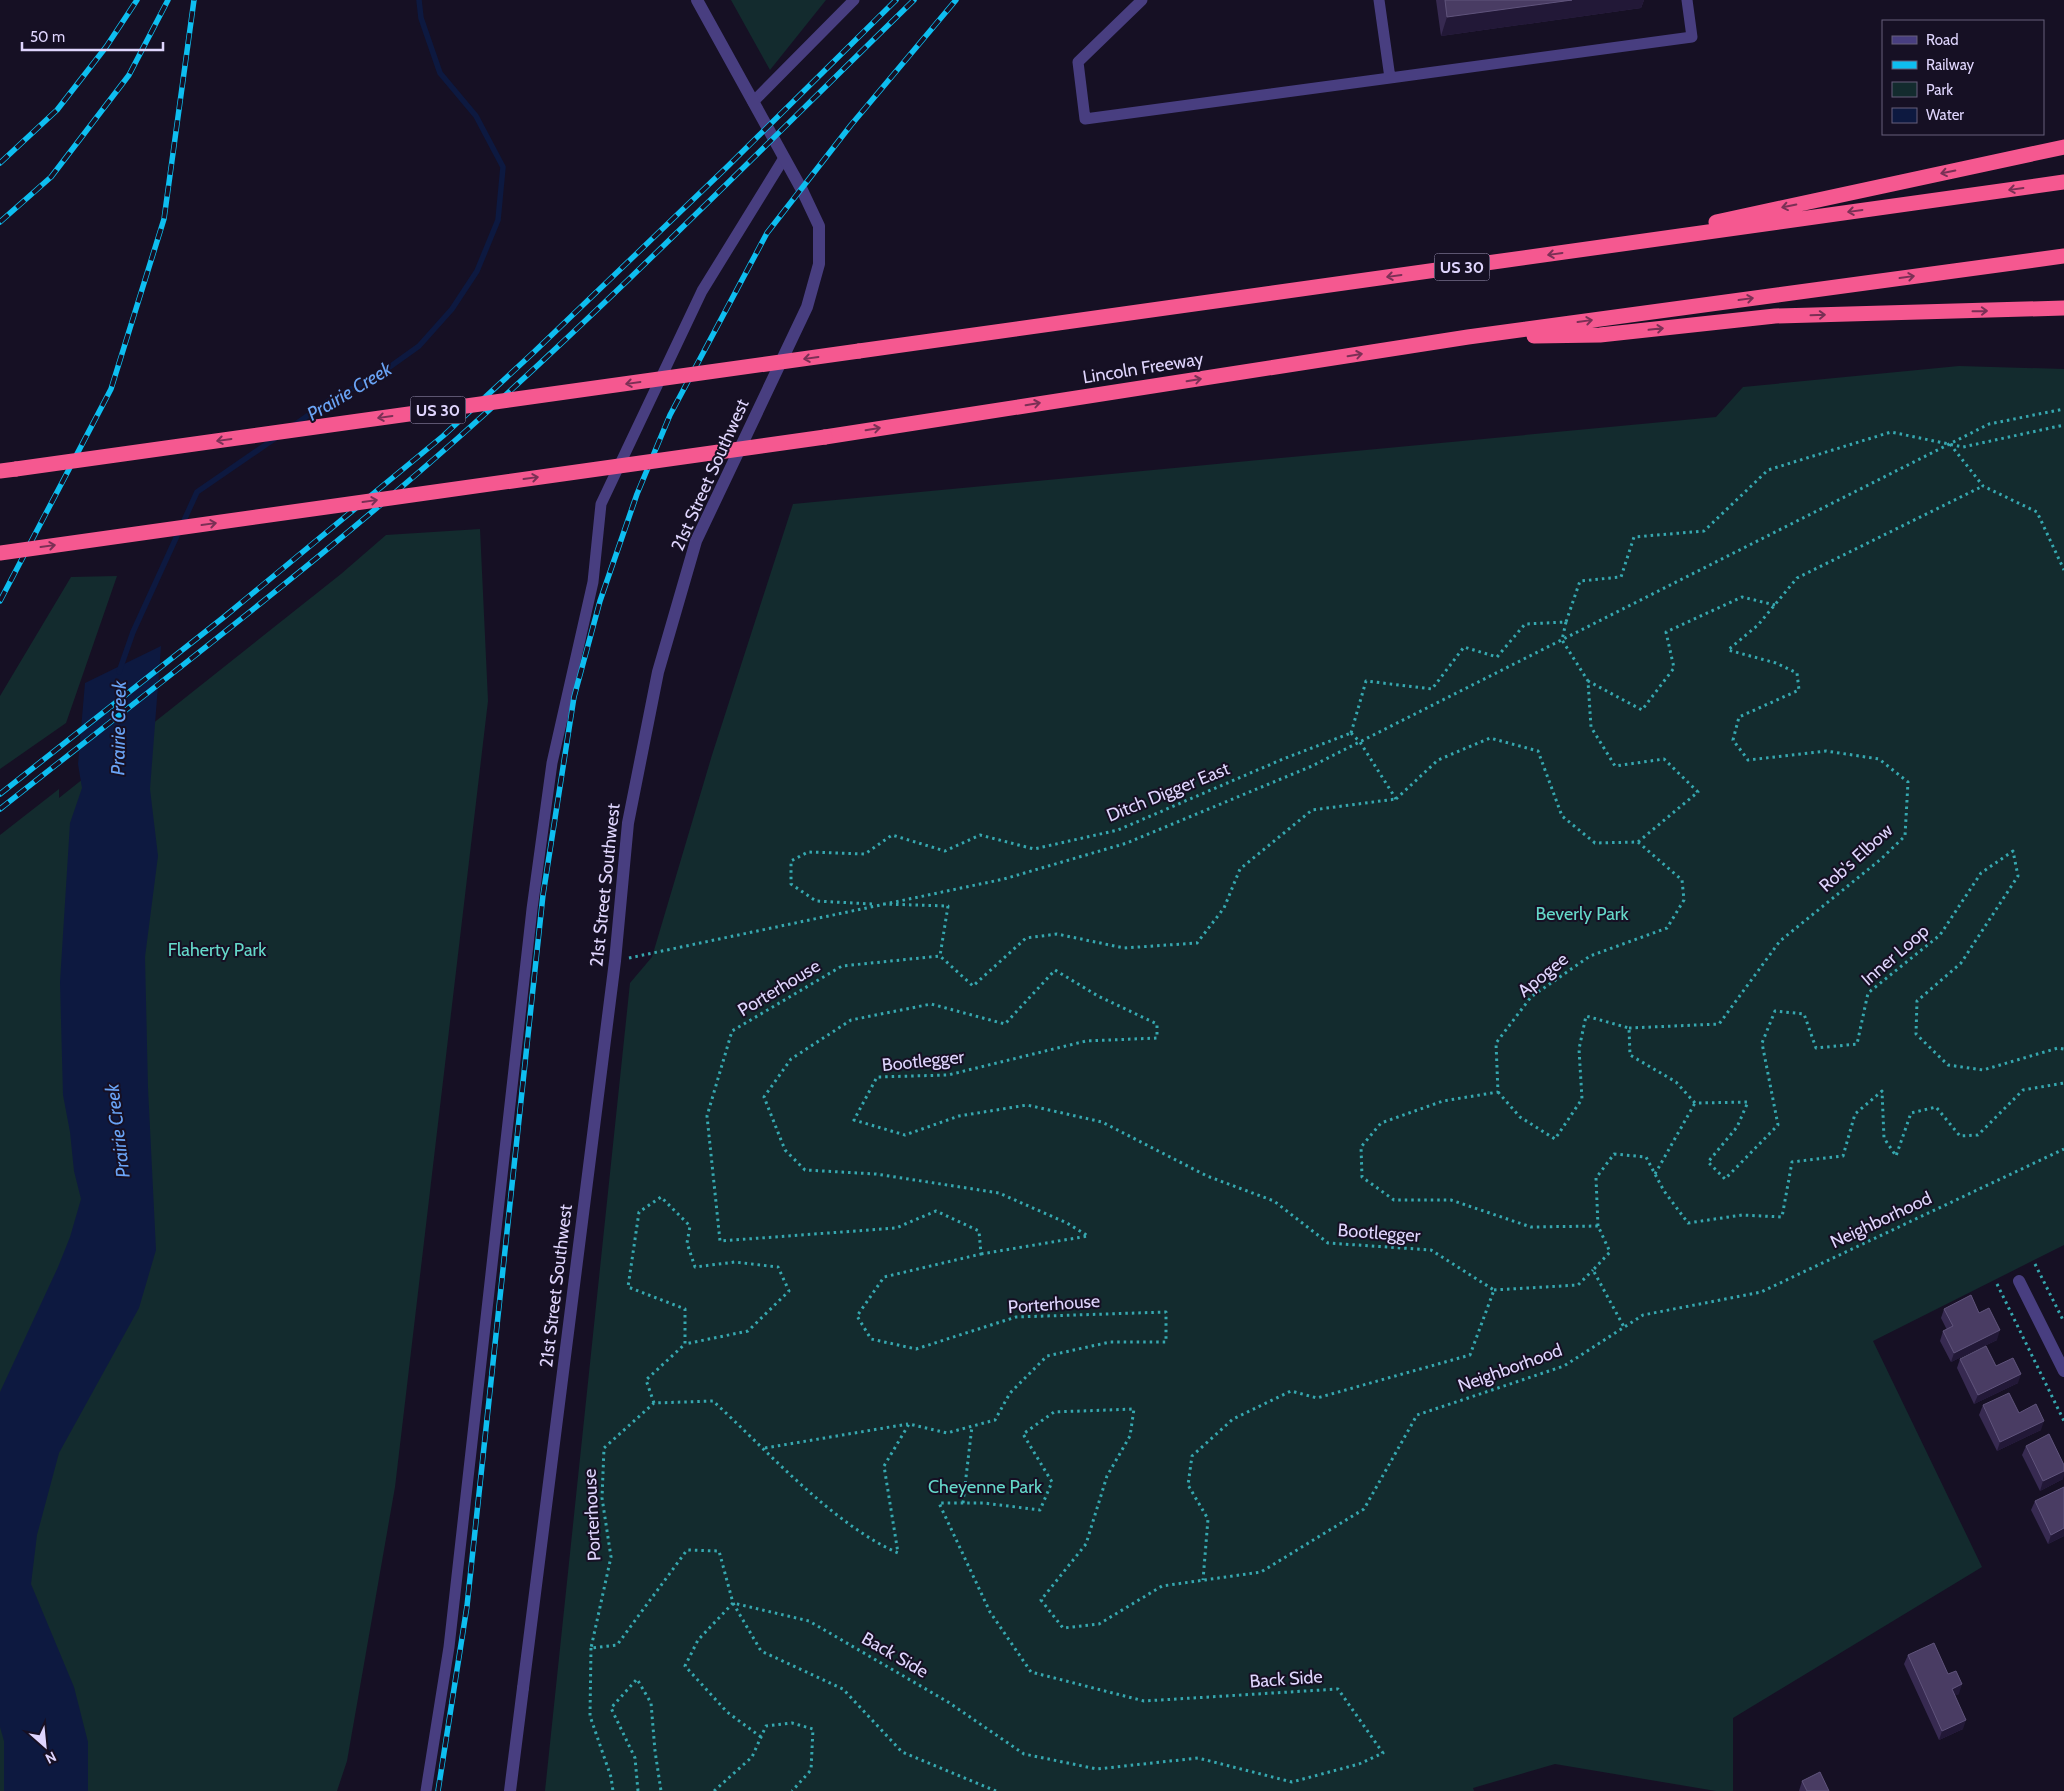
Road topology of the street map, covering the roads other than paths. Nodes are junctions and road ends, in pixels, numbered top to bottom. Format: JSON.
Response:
{"nodes":[{"id":1,"x":697,"y":0,"type":"edge"},
{"id":2,"x":854,"y":0,"type":"edge"},
{"id":3,"x":1142,"y":0,"type":"edge"},
{"id":4,"x":1379,"y":0,"type":"edge"},
{"id":5,"x":1687,"y":0,"type":"edge"},
{"id":6,"x":1390,"y":78,"type":"junction"},
{"id":7,"x":753,"y":102,"type":"junction"},
{"id":8,"x":2064,"y":147,"type":"edge"},
{"id":9,"x":784,"y":158,"type":"junction"},
{"id":10,"x":2064,"y":182,"type":"edge"},
{"id":11,"x":1591,"y":249,"type":"junction"},
{"id":12,"x":2064,"y":256,"type":"edge"},
{"id":13,"x":2064,"y":308,"type":"edge"},
{"id":14,"x":1468,"y":337,"type":"junction"},
{"id":15,"x":0,"y":471,"type":"edge"},
{"id":16,"x":0,"y":553,"type":"edge"},
{"id":17,"x":2019,"y":1281,"type":"dead end"},
{"id":18,"x":2064,"y":1371,"type":"edge"},
{"id":19,"x":426,"y":1791,"type":"edge"},
{"id":20,"x":510,"y":1791,"type":"edge"}],
"edges":[{"from":1,"to":7,"type":"street","name":"21st Street Southwest"},
{"from":2,"to":7,"type":"lane"},
{"from":3,"to":6,"type":"lane"},
{"from":4,"to":6,"type":"lane"},
{"from":5,"to":6,"type":"lane"},
{"from":7,"to":9,"type":"street","name":"21st Street Southwest"},
{"from":8,"to":11,"type":"highway","one_way":true},
{"from":9,"to":19,"type":"lane"},
{"from":9,"to":20,"type":"street","name":"21st Street Southwest"},
{"from":10,"to":11,"type":"highway","number":"US 30","one_way":true},
{"from":11,"to":15,"type":"highway","number":"US 30","one_way":true,"bridge":true},
{"from":14,"to":12,"type":"highway","one_way":true},
{"from":14,"to":13,"type":"highway","one_way":true},
{"from":16,"to":14,"type":"highway","name":"Lincoln Freeway","one_way":true,"bridge":true},
{"from":17,"to":18,"type":"street"}]}
